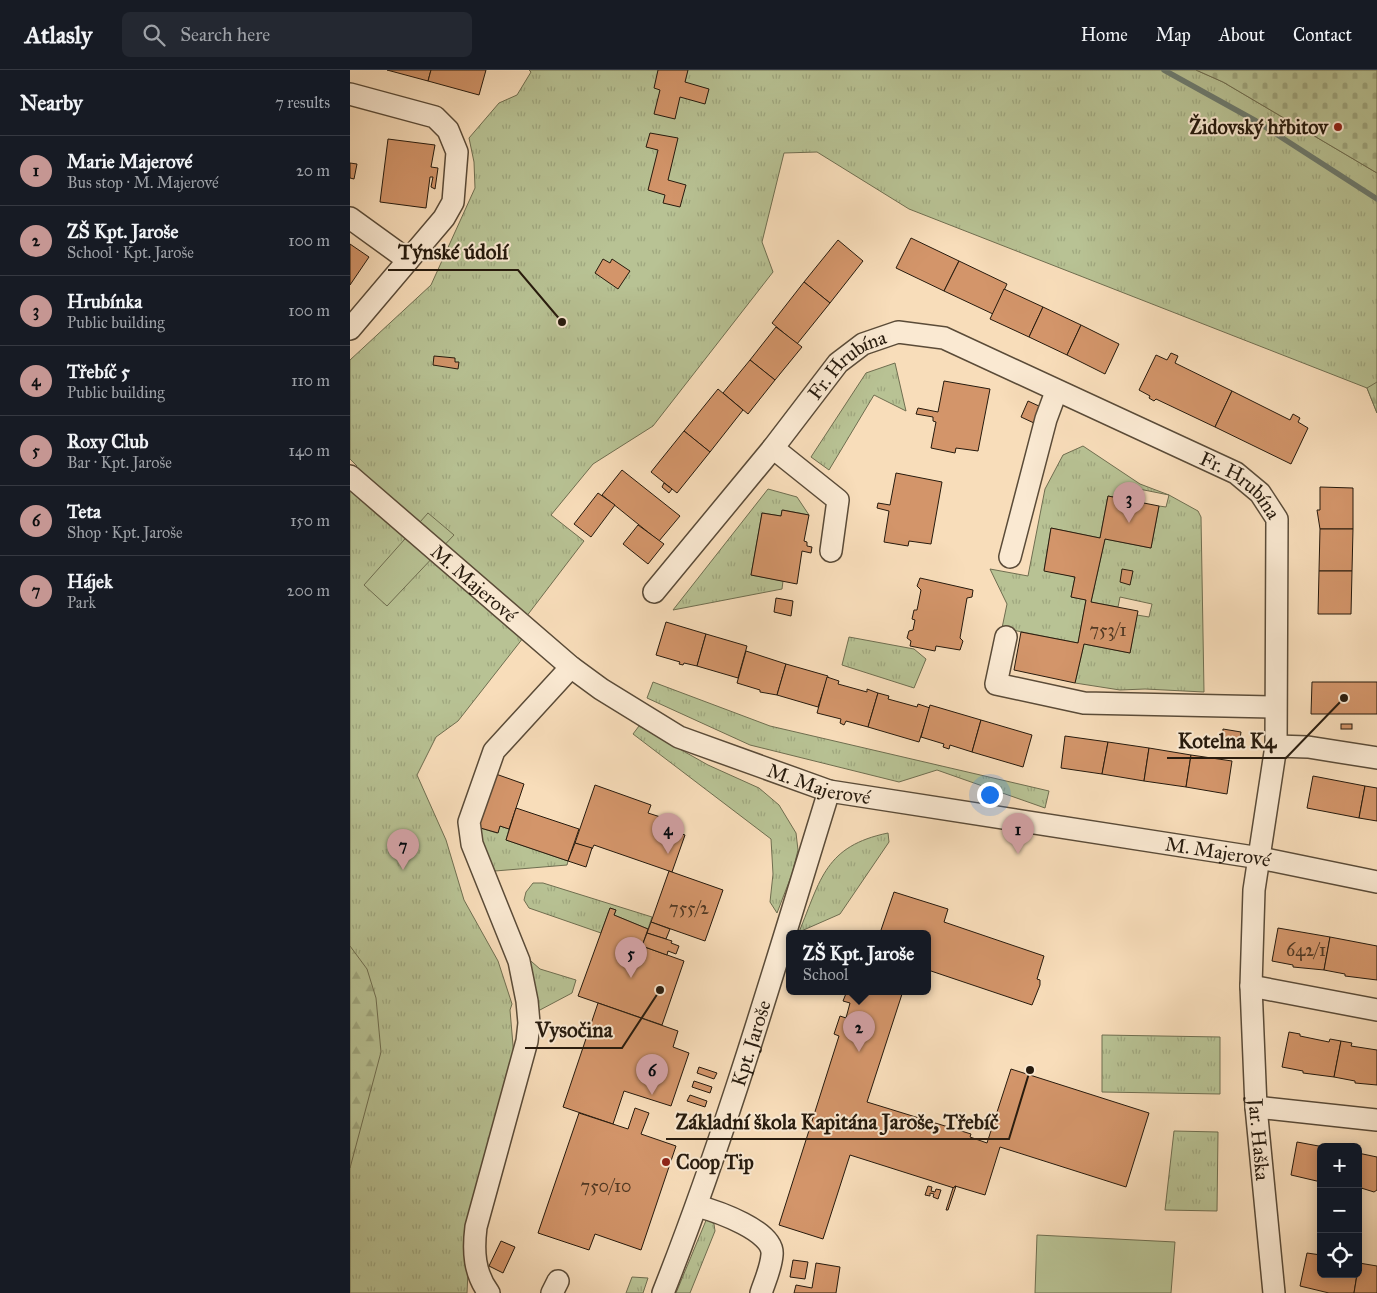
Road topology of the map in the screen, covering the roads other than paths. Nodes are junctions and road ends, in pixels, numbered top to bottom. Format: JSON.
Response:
{"nodes":[{"id":1,"x":350,"y":94,"type":"edge"},
{"id":2,"x":350,"y":218,"type":"edge"},
{"id":3,"x":408,"y":260,"type":"junction"},
{"id":4,"x":350,"y":329,"type":"edge"},
{"id":5,"x":1056,"y":392,"type":"junction"},
{"id":6,"x":772,"y":448,"type":"junction"},
{"id":7,"x":350,"y":477,"type":"edge"},
{"id":8,"x":831,"y":551,"type":"dead end"},
{"id":9,"x":1010,"y":558,"type":"dead end"},
{"id":10,"x":654,"y":592,"type":"dead end"},
{"id":11,"x":1006,"y":637,"type":"dead end"},
{"id":12,"x":571,"y":667,"type":"junction"},
{"id":13,"x":1275,"y":707,"type":"junction"},
{"id":14,"x":1276,"y":746,"type":"junction"},
{"id":15,"x":1377,"y":758,"type":"edge"},
{"id":16,"x":829,"y":791,"type":"junction"},
{"id":17,"x":1260,"y":858,"type":"junction"},
{"id":18,"x":1377,"y":882,"type":"edge"},
{"id":19,"x":1251,"y":986,"type":"junction"},
{"id":20,"x":1377,"y":1010,"type":"edge"},
{"id":21,"x":1256,"y":1107,"type":"junction"},
{"id":22,"x":1377,"y":1120,"type":"edge"},
{"id":23,"x":697,"y":1206,"type":"junction"},
{"id":24,"x":488,"y":1293,"type":"edge"},
{"id":25,"x":663,"y":1293,"type":"edge"},
{"id":26,"x":761,"y":1293,"type":"edge"},
{"id":27,"x":1274,"y":1293,"type":"edge"}],
"edges":[{"from":1,"to":3,"type":"street"},
{"from":2,"to":3,"type":"street"},
{"from":3,"to":4,"type":"street"},
{"from":5,"to":6,"type":"street","name":"Fr. Hrubína"},
{"from":5,"to":9,"type":"street"},
{"from":5,"to":13,"type":"street","name":"Fr. Hrubína"},
{"from":6,"to":8,"type":"street"},
{"from":6,"to":10,"type":"street","name":"Fr. Hrubína"},
{"from":7,"to":12,"type":"street","name":"M. Majerové"},
{"from":11,"to":13,"type":"street"},
{"from":12,"to":16,"type":"street","name":"M. Majerové"},
{"from":12,"to":24,"type":"street"},
{"from":13,"to":14,"type":"street","name":"Fr. Hrubína"},
{"from":14,"to":15,"type":"street"},
{"from":14,"to":17,"type":"street","name":"Fr. Hrubína"},
{"from":16,"to":17,"type":"street","name":"M. Majerové"},
{"from":16,"to":23,"type":"street","name":"Kpt. Jaroše"},
{"from":17,"to":18,"type":"street","name":"M. Majerové"},
{"from":17,"to":19,"type":"street","name":"Jar. Haška"},
{"from":19,"to":20,"type":"street"},
{"from":19,"to":21,"type":"street","name":"Jar. Haška"},
{"from":21,"to":22,"type":"street"},
{"from":21,"to":27,"type":"street","name":"Jar. Haška"},
{"from":23,"to":25,"type":"street","name":"Kpt. Jaroše"},
{"from":23,"to":26,"type":"street"}]}
